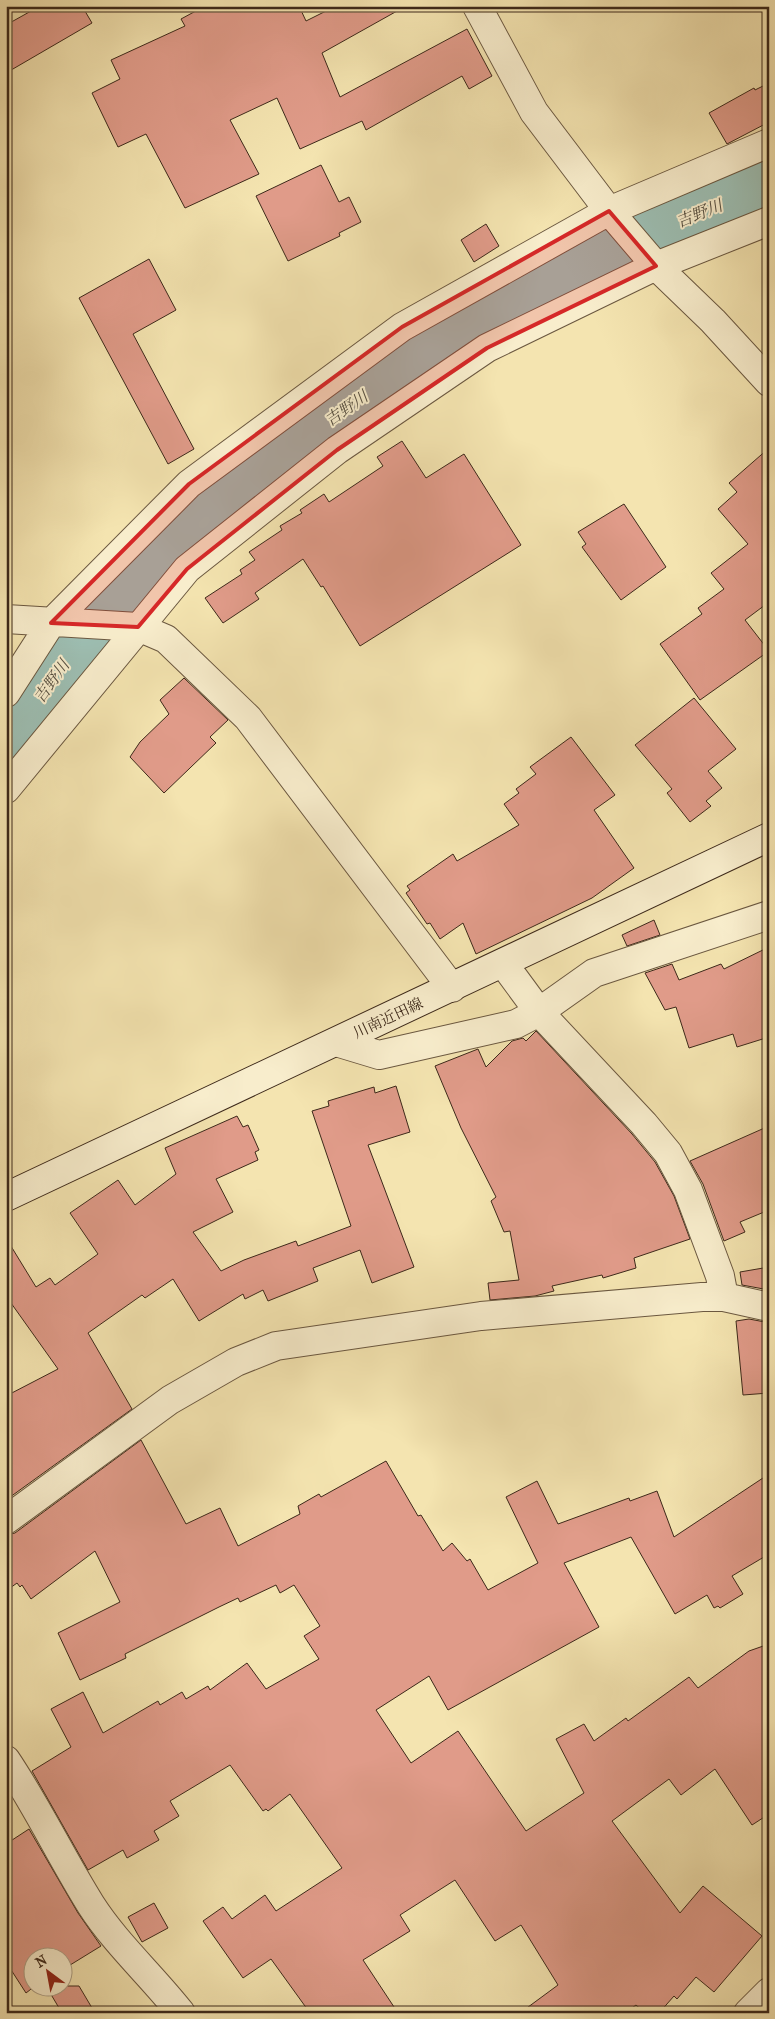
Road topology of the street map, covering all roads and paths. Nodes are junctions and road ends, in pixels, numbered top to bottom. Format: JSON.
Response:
{"nodes":[{"id":1,"x":477,"y":6,"type":"edge"},
{"id":2,"x":769,"y":143,"type":"edge"},
{"id":3,"x":609,"y":211,"type":"junction"},
{"id":4,"x":769,"y":221,"type":"edge"},
{"id":5,"x":656,"y":266,"type":"junction"},
{"id":6,"x":769,"y":382,"type":"edge"},
{"id":7,"x":6,"y":619,"type":"edge"},
{"id":8,"x":60,"y":624,"type":"junction"},
{"id":9,"x":129,"y":627,"type":"junction"},
{"id":10,"x":6,"y":693,"type":"edge"},
{"id":11,"x":6,"y":789,"type":"edge"},
{"id":12,"x":769,"y":837,"type":"edge"},
{"id":13,"x":769,"y":915,"type":"edge"},
{"id":14,"x":503,"y":963,"type":"junction"},
{"id":15,"x":452,"y":988,"type":"junction"},
{"id":16,"x":539,"y":1012,"type":"junction"},
{"id":17,"x":336,"y":1042,"type":"junction"},
{"id":18,"x":6,"y":1197,"type":"edge"},
{"id":19,"x":724,"y":1297,"type":"junction"},
{"id":20,"x":769,"y":1307,"type":"edge"},
{"id":21,"x":6,"y":1520,"type":"edge"},
{"id":22,"x":6,"y":1760,"type":"edge"},
{"id":23,"x":769,"y":1992,"type":"edge"},
{"id":24,"x":181,"y":2013,"type":"edge"},
{"id":25,"x":748,"y":2013,"type":"edge"}],
"edges":[{"from":1,"to":3,"type":"street"},
{"from":2,"to":3,"type":"street"},
{"from":3,"to":5,"type":"street"},
{"from":3,"to":8,"type":"street"},
{"from":4,"to":5,"type":"street"},
{"from":5,"to":6,"type":"street"},
{"from":5,"to":9,"type":"street"},
{"from":7,"to":8,"type":"street"},
{"from":8,"to":9,"type":"street"},
{"from":8,"to":10,"type":"street"},
{"from":9,"to":11,"type":"street"},
{"from":9,"to":15,"type":"street"},
{"from":12,"to":14,"type":"street","name":"川南近田線"},
{"from":13,"to":16,"type":"street"},
{"from":14,"to":15,"type":"street","name":"川南近田線"},
{"from":14,"to":16,"type":"street"},
{"from":15,"to":17,"type":"street","name":"川南近田線"},
{"from":16,"to":17,"type":"street"},
{"from":16,"to":19,"type":"street"},
{"from":17,"to":18,"type":"street","name":"川南近田線"},
{"from":19,"to":20,"type":"street"},
{"from":19,"to":21,"type":"street"},
{"from":22,"to":24,"type":"street"},
{"from":23,"to":25,"type":"street"}]}
